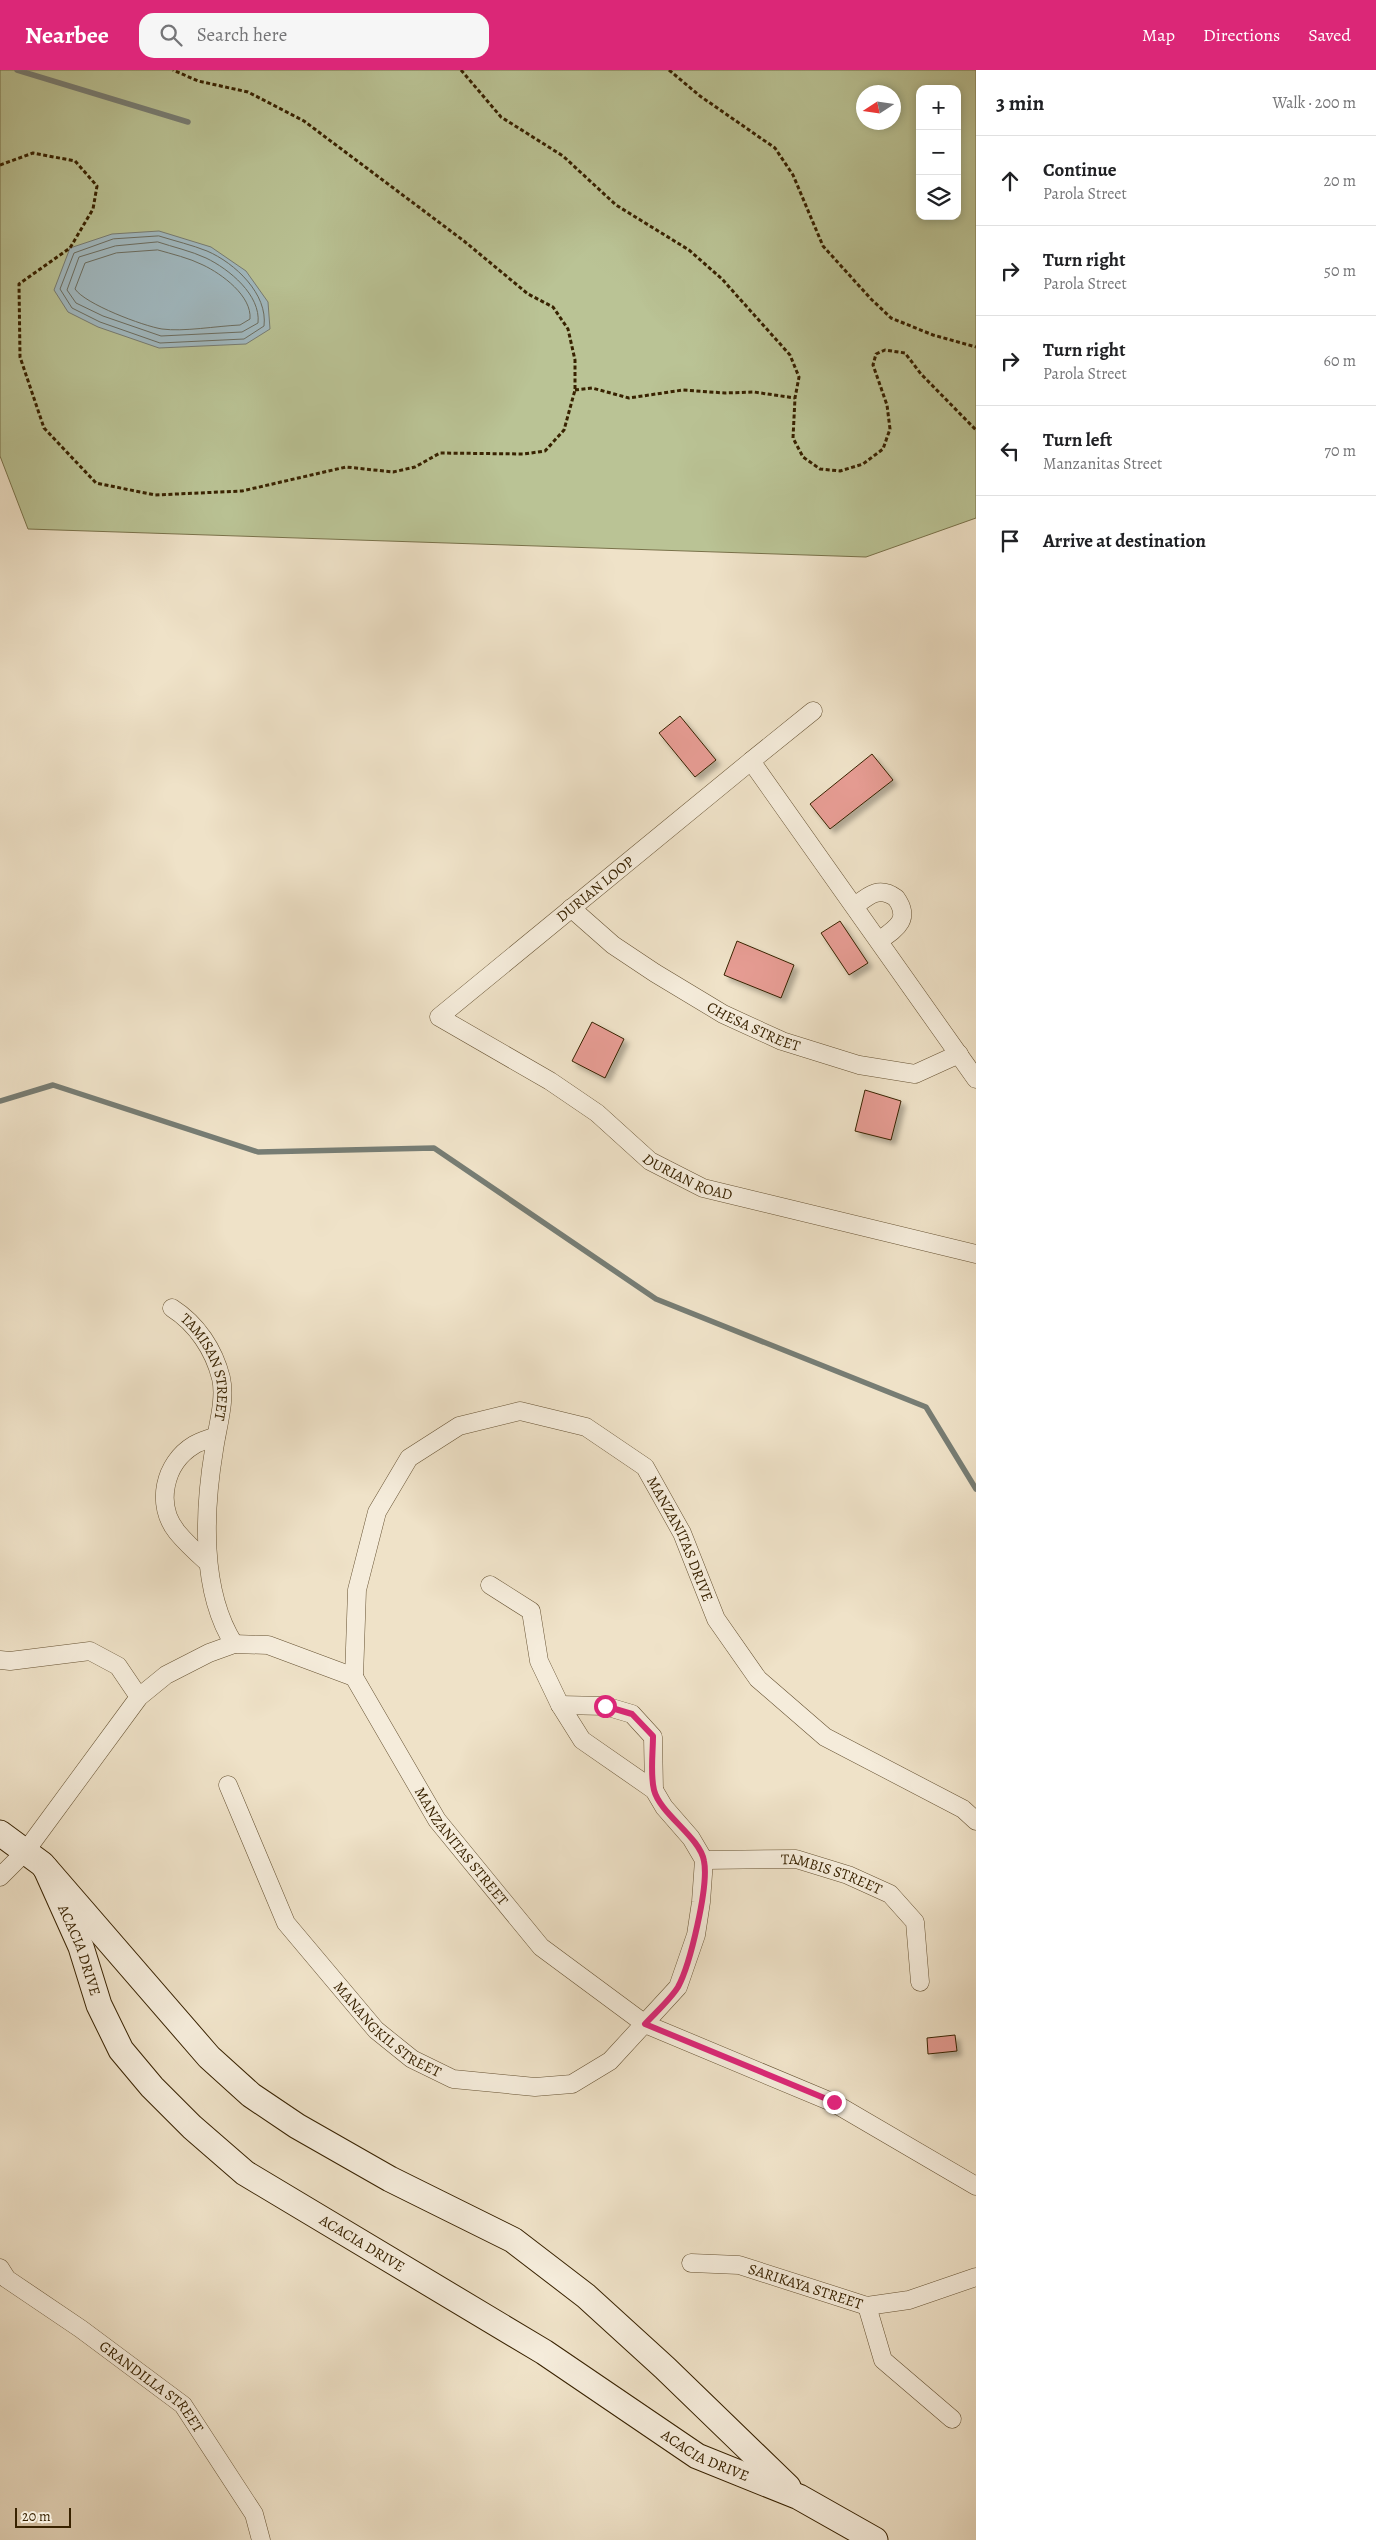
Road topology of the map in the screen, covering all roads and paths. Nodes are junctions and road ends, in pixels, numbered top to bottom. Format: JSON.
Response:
{"nodes":[{"id":1,"x":173,"y":70,"type":"edge"},
{"id":2,"x":461,"y":70,"type":"edge"},
{"id":3,"x":669,"y":70,"type":"edge"},
{"id":4,"x":0,"y":165,"type":"edge"},
{"id":5,"x":976,"y":348,"type":"edge"},
{"id":6,"x":575,"y":390,"type":"junction"},
{"id":7,"x":795,"y":398,"type":"junction"},
{"id":8,"x":976,"y":430,"type":"edge"},
{"id":9,"x":812,"y":711,"type":"dead end"},
{"id":10,"x":751,"y":761,"type":"junction"},
{"id":11,"x":855,"y":906,"type":"junction"},
{"id":12,"x":571,"y":908,"type":"junction"},
{"id":13,"x":880,"y":940,"type":"junction"},
{"id":14,"x":439,"y":1017,"type":"joint"},
{"id":15,"x":959,"y":1054,"type":"junction"},
{"id":16,"x":976,"y":1079,"type":"edge"},
{"id":17,"x":976,"y":1254,"type":"edge"},
{"id":18,"x":172,"y":1308,"type":"dead end"},
{"id":19,"x":216,"y":1436,"type":"junction"},
{"id":20,"x":207,"y":1562,"type":"junction"},
{"id":21,"x":490,"y":1586,"type":"dead end"},
{"id":22,"x":234,"y":1644,"type":"junction"},
{"id":23,"x":0,"y":1660,"type":"edge"},
{"id":24,"x":354,"y":1677,"type":"junction"},
{"id":25,"x":139,"y":1697,"type":"junction"},
{"id":26,"x":560,"y":1705,"type":"junction"},
{"id":27,"x":228,"y":1785,"type":"dead end"},
{"id":28,"x":654,"y":1790,"type":"junction"},
{"id":29,"x":976,"y":1821,"type":"edge"},
{"id":30,"x":0,"y":1834,"type":"edge"},
{"id":31,"x":25,"y":1852,"type":"junction"},
{"id":32,"x":704,"y":1860,"type":"junction"},
{"id":33,"x":46,"y":1869,"type":"junction"},
{"id":34,"x":0,"y":1877,"type":"edge"},
{"id":35,"x":920,"y":1982,"type":"dead end"},
{"id":36,"x":645,"y":2024,"type":"junction"},
{"id":37,"x":976,"y":2186,"type":"edge"},
{"id":38,"x":691,"y":2263,"type":"dead end"},
{"id":39,"x":0,"y":2268,"type":"edge"},
{"id":40,"x":976,"y":2277,"type":"edge"},
{"id":41,"x":867,"y":2306,"type":"junction"},
{"id":42,"x":952,"y":2419,"type":"dead end"},
{"id":43,"x":799,"y":2497,"type":"junction"},
{"id":44,"x":261,"y":2540,"type":"edge"},
{"id":45,"x":875,"y":2540,"type":"edge"}],
"edges":[{"from":1,"to":6,"type":"path"},
{"from":2,"to":7,"type":"path"},
{"from":3,"to":5,"type":"path"},
{"from":4,"to":6,"type":"path"},
{"from":6,"to":7,"type":"path"},
{"from":7,"to":8,"type":"path"},
{"from":9,"to":10,"type":"street","name":"DURIAN LOOP"},
{"from":10,"to":11,"type":"street"},
{"from":10,"to":12,"type":"street","name":"DURIAN LOOP"},
{"from":11,"to":13,"type":"street"},
{"from":11,"to":13,"type":"street"},
{"from":12,"to":14,"type":"street","name":"DURIAN LOOP"},
{"from":12,"to":15,"type":"street","name":"CHESA STREET"},
{"from":13,"to":15,"type":"street"},
{"from":14,"to":17,"type":"street","name":"DURIAN ROAD"},
{"from":15,"to":16,"type":"street"},
{"from":18,"to":19,"type":"street","name":"TAMISAN STREET"},
{"from":19,"to":20,"type":"street","name":"TAMISAN STREET"},
{"from":19,"to":20,"type":"street","name":"TAMISAN STREET"},
{"from":20,"to":22,"type":"street","name":"TAMISAN STREET"},
{"from":21,"to":26,"type":"street"},
{"from":22,"to":24,"type":"street"},
{"from":22,"to":25,"type":"street"},
{"from":23,"to":25,"type":"street"},
{"from":24,"to":29,"type":"street","name":"MANZANITAS DRIVE"},
{"from":24,"to":36,"type":"street","name":"MANZANITAS STREET"},
{"from":25,"to":31,"type":"street"},
{"from":26,"to":28,"type":"street"},
{"from":26,"to":28,"type":"street"},
{"from":27,"to":36,"type":"street","name":"MANANGKIL STREET"},
{"from":28,"to":32,"type":"street"},
{"from":30,"to":31,"type":"street","name":"ACACIA DRIVE"},
{"from":31,"to":33,"type":"street","name":"ACACIA DRIVE"},
{"from":31,"to":34,"type":"street"},
{"from":32,"to":35,"type":"street","name":"TAMBIS STREET"},
{"from":32,"to":36,"type":"street","name":"MANANGKIL STREET"},
{"from":33,"to":43,"type":"street","name":"ACACIA DRIVE"},
{"from":33,"to":43,"type":"street","name":"ACACIA DRIVE"},
{"from":36,"to":37,"type":"street","name":"MANZANITAS STREET"},
{"from":38,"to":41,"type":"street","name":"SARIKAYA STREET"},
{"from":39,"to":44,"type":"street","name":"GRANDILLA STREET"},
{"from":40,"to":41,"type":"street","name":"SARIKAYA STREET"},
{"from":41,"to":42,"type":"street"},
{"from":43,"to":45,"type":"street","name":"ACACIA DRIVE"}]}
